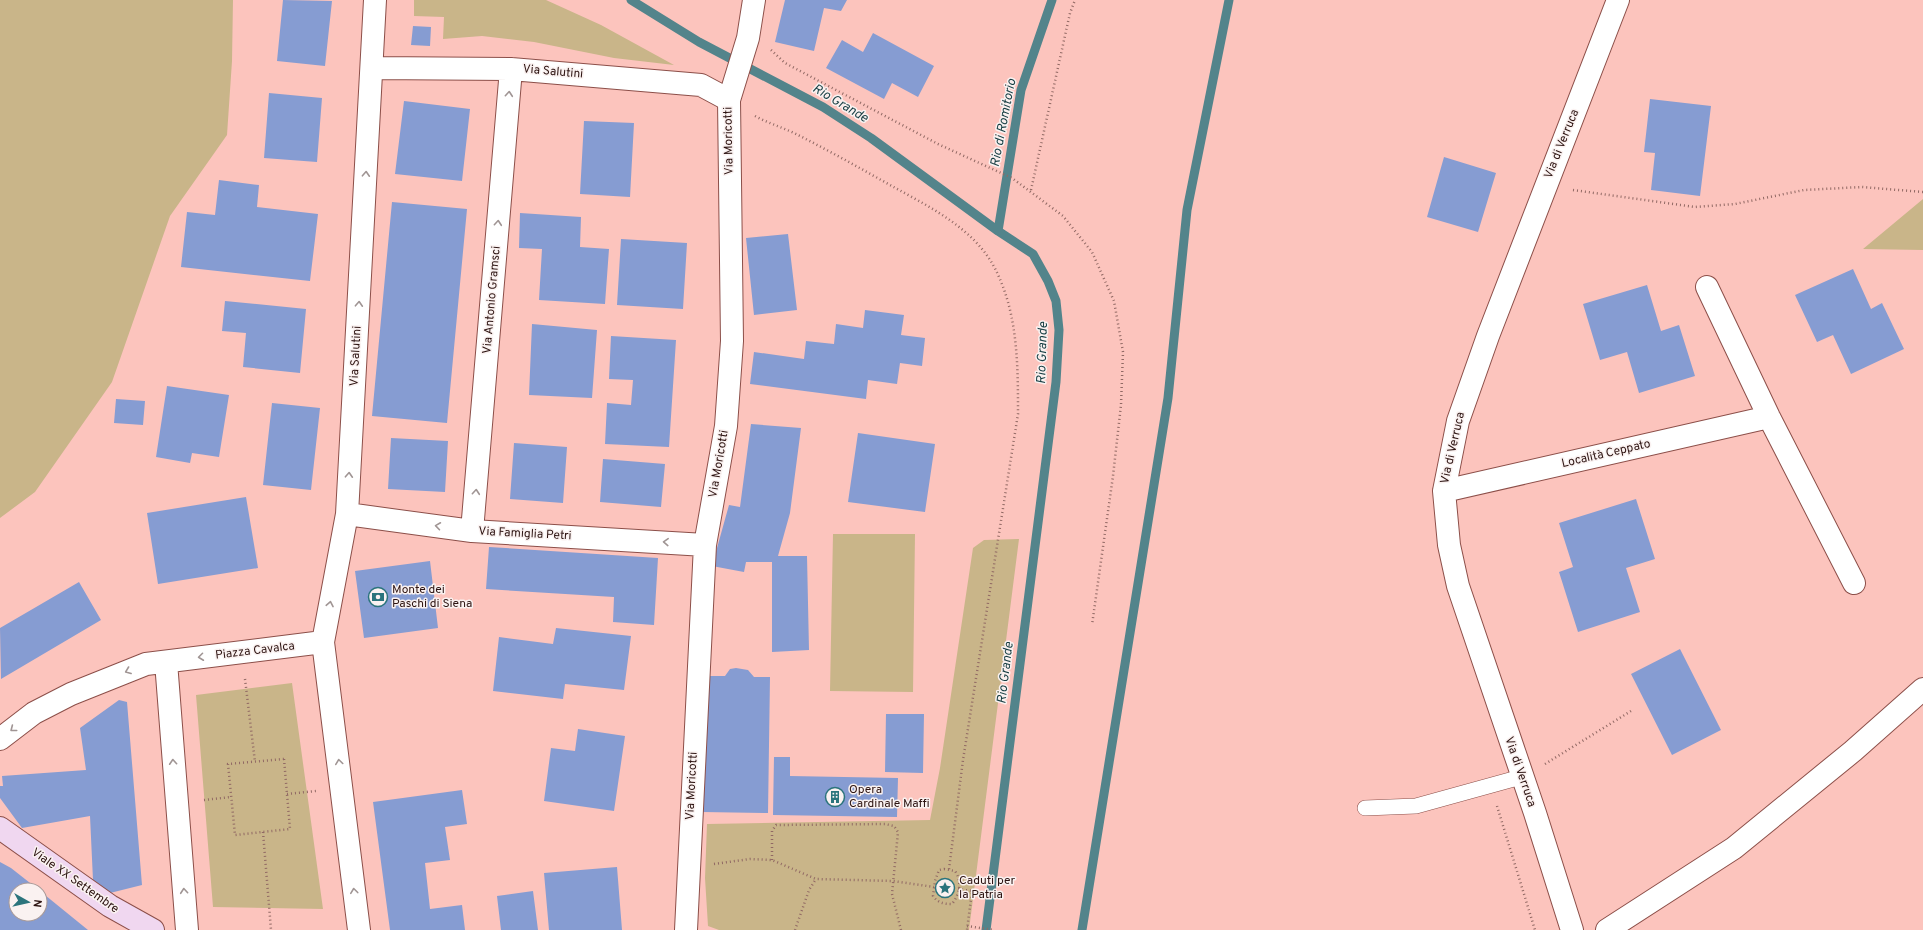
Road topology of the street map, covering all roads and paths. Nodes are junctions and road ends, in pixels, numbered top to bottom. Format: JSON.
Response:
{"nodes":[{"id":1,"x":375,"y":0,"type":"edge"},
{"id":2,"x":754,"y":0,"type":"edge"},
{"id":3,"x":1075,"y":0,"type":"edge"},
{"id":4,"x":1618,"y":0,"type":"edge"},
{"id":5,"x":749,"y":34,"type":"junction"},
{"id":6,"x":372,"y":68,"type":"junction"},
{"id":7,"x":511,"y":69,"type":"junction"},
{"id":8,"x":730,"y":95,"type":"junction"},
{"id":9,"x":1545,"y":187,"type":"junction"},
{"id":10,"x":1031,"y":191,"type":"junction"},
{"id":11,"x":1923,"y":192,"type":"edge"},
{"id":12,"x":1707,"y":287,"type":"dead end"},
{"id":13,"x":1769,"y":416,"type":"junction"},
{"id":14,"x":1444,"y":491,"type":"junction"},
{"id":15,"x":347,"y":514,"type":"junction"},
{"id":16,"x":472,"y":531,"type":"junction"},
{"id":17,"x":705,"y":545,"type":"junction"},
{"id":18,"x":1854,"y":583,"type":"dead end"},
{"id":19,"x":1092,"y":625,"type":"dead end"},
{"id":20,"x":323,"y":642,"type":"junction"},
{"id":21,"x":242,"y":652,"type":"junction"},
{"id":22,"x":166,"y":662,"type":"junction"},
{"id":23,"x":1923,"y":689,"type":"edge"},
{"id":24,"x":1631,"y":711,"type":"dead end"},
{"id":25,"x":0,"y":740,"type":"edge"},
{"id":26,"x":255,"y":762,"type":"junction"},
{"id":27,"x":1521,"y":776,"type":"junction"},
{"id":28,"x":1491,"y":784,"type":"junction"},
{"id":29,"x":1365,"y":808,"type":"dead end"},
{"id":30,"x":0,"y":828,"type":"edge"},
{"id":31,"x":263,"y":832,"type":"junction"},
{"id":32,"x":772,"y":860,"type":"junction"},
{"id":33,"x":688,"y":864,"type":"junction"},
{"id":34,"x":949,"y":869,"type":"junction"},
{"id":35,"x":816,"y":879,"type":"junction"},
{"id":36,"x":893,"y":881,"type":"junction"},
{"id":37,"x":934,"y":887,"type":"junction"},
{"id":38,"x":958,"y":889,"type":"junction"},
{"id":39,"x":967,"y":928,"type":"edge"},
{"id":40,"x":152,"y":930,"type":"edge"},
{"id":41,"x":187,"y":930,"type":"edge"},
{"id":42,"x":271,"y":930,"type":"edge"},
{"id":43,"x":359,"y":930,"type":"edge"},
{"id":44,"x":686,"y":930,"type":"edge"},
{"id":45,"x":795,"y":930,"type":"edge"},
{"id":46,"x":901,"y":930,"type":"edge"},
{"id":47,"x":994,"y":930,"type":"edge"},
{"id":48,"x":1534,"y":930,"type":"edge"},
{"id":49,"x":1572,"y":930,"type":"edge"},
{"id":50,"x":1607,"y":930,"type":"edge"}],
"edges":[{"from":1,"to":6,"type":"street","name":"Via Salutini"},
{"from":2,"to":5,"type":"street","name":"Via Moricotti"},
{"from":3,"to":10,"type":"path"},
{"from":4,"to":9,"type":"street","name":"Via di Verruca"},
{"from":5,"to":8,"type":"street","name":"Via Moricotti"},
{"from":5,"to":10,"type":"path"},
{"from":6,"to":7,"type":"street","name":"Via Salutini"},
{"from":15,"to":6,"type":"street","name":"Via Salutini","one_way":true},
{"from":7,"to":8,"type":"street","name":"Via Salutini"},
{"from":16,"to":7,"type":"street","name":"Via Antonio Gramsci","one_way":true},
{"from":8,"to":17,"type":"street","name":"Via Moricotti"},
{"from":8,"to":34,"type":"path"},
{"from":9,"to":11,"type":"path"},
{"from":9,"to":14,"type":"street","name":"Via di Verruca"},
{"from":10,"to":19,"type":"path"},
{"from":12,"to":13,"type":"street"},
{"from":13,"to":14,"type":"street","name":"Località Ceppato"},
{"from":13,"to":18,"type":"street"},
{"from":14,"to":27,"type":"street","name":"Via di Verruca"},
{"from":16,"to":15,"type":"street","name":"Via Famiglia Petri","one_way":true},
{"from":20,"to":15,"type":"street","name":"Via Salutini","one_way":true},
{"from":17,"to":16,"type":"street","name":"Via Famiglia Petri","one_way":true},
{"from":17,"to":33,"type":"street","name":"Via Moricotti"},
{"from":20,"to":21,"type":"street","name":"Piazza Cavalca"},
{"from":43,"to":20,"type":"street","one_way":true},
{"from":21,"to":22,"type":"street","name":"Piazza Cavalca","one_way":true},
{"from":21,"to":26,"type":"path"},
{"from":22,"to":25,"type":"street","name":"Piazza Cavalca","one_way":true},
{"from":41,"to":22,"type":"street","one_way":true},
{"from":23,"to":50,"type":"street"},
{"from":24,"to":27,"type":"path"},
{"from":26,"to":31,"type":"path"},
{"from":26,"to":31,"type":"path"},
{"from":27,"to":28,"type":"lane"},
{"from":27,"to":49,"type":"street","name":"Via di Verruca"},
{"from":28,"to":29,"type":"lane"},
{"from":28,"to":48,"type":"path"},
{"from":30,"to":40,"type":"street","name":"Viale XX Settembre"},
{"from":31,"to":42,"type":"path"},
{"from":32,"to":33,"type":"path"},
{"from":32,"to":35,"type":"path"},
{"from":32,"to":36,"type":"path"},
{"from":33,"to":44,"type":"street","name":"Via Moricotti"},
{"from":34,"to":37,"type":"path"},
{"from":34,"to":38,"type":"path"},
{"from":35,"to":36,"type":"path"},
{"from":35,"to":45,"type":"path"},
{"from":36,"to":37,"type":"path"},
{"from":36,"to":46,"type":"path"},
{"from":37,"to":38,"type":"path"},
{"from":38,"to":39,"type":"path"},
{"from":39,"to":47,"type":"path"}]}
